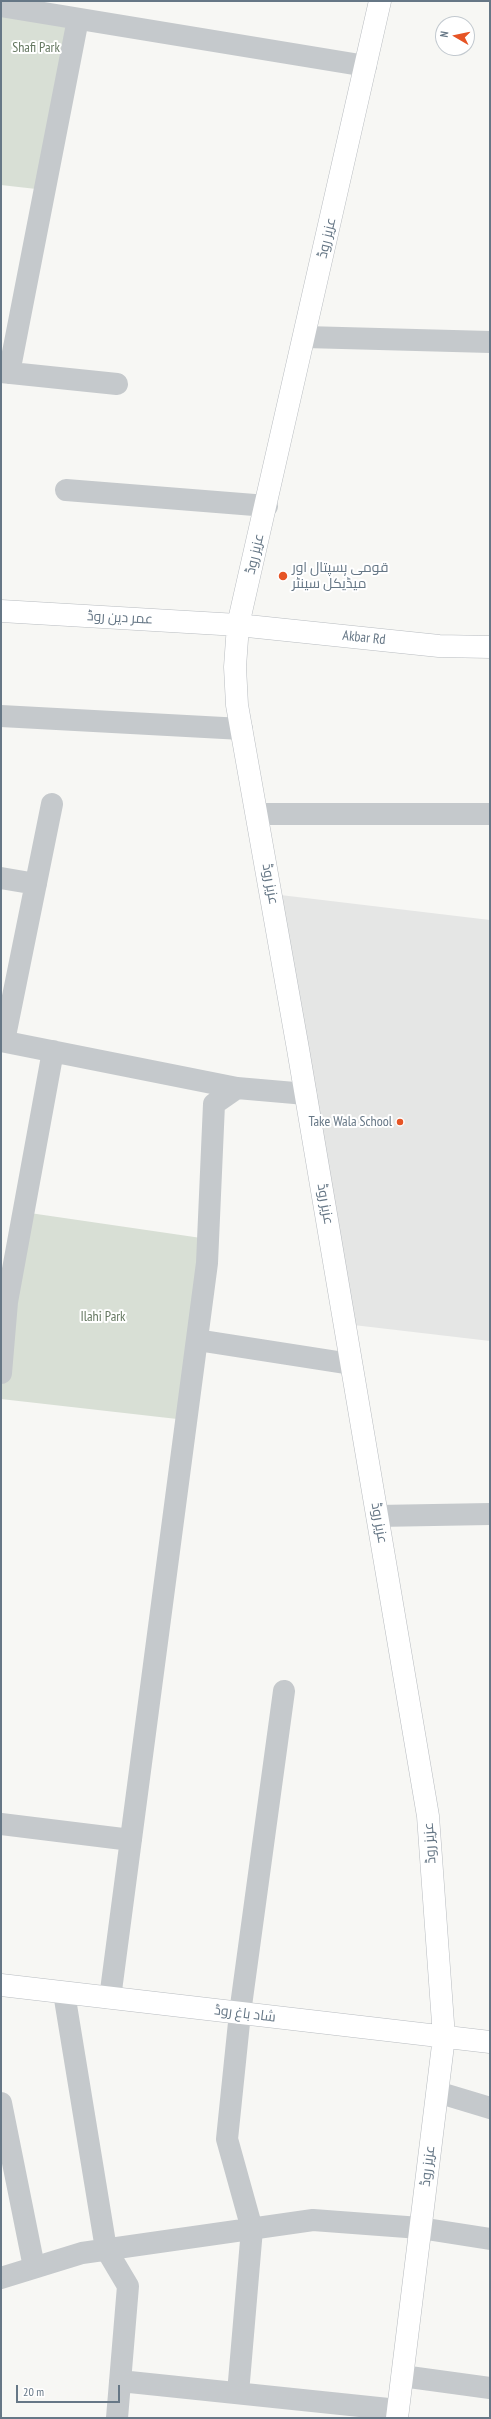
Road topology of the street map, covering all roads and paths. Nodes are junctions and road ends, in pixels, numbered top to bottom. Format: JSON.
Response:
{"nodes":[{"id":1,"x":380,"y":1,"type":"edge"},
{"id":2,"x":1,"y":6,"type":"edge"},
{"id":3,"x":71,"y":12,"type":"edge"},
{"id":4,"x":366,"y":66,"type":"junction"},
{"id":5,"x":305,"y":337,"type":"junction"},
{"id":6,"x":490,"y":342,"type":"edge"},
{"id":7,"x":5,"y":372,"type":"edge"},
{"id":8,"x":117,"y":384,"type":"dead end"},
{"id":9,"x":66,"y":490,"type":"dead end"},
{"id":10,"x":266,"y":506,"type":"junction"},
{"id":11,"x":1,"y":612,"type":"edge"},
{"id":12,"x":238,"y":625,"type":"junction"},
{"id":13,"x":490,"y":647,"type":"edge"},
{"id":14,"x":1,"y":716,"type":"edge"},
{"id":15,"x":242,"y":729,"type":"junction"},
{"id":16,"x":52,"y":804,"type":"dead end"},
{"id":17,"x":257,"y":814,"type":"junction"},
{"id":18,"x":490,"y":814,"type":"edge"},
{"id":19,"x":1,"y":878,"type":"edge"},
{"id":20,"x":36,"y":884,"type":"junction"},
{"id":21,"x":2,"y":1041,"type":"edge"},
{"id":22,"x":53,"y":1051,"type":"junction"},
{"id":23,"x":236,"y":1088,"type":"junction"},
{"id":24,"x":306,"y":1094,"type":"junction"},
{"id":25,"x":4,"y":1302,"type":"edge"},
{"id":26,"x":197,"y":1340,"type":"junction"},
{"id":27,"x":352,"y":1364,"type":"junction"},
{"id":28,"x":1,"y":1373,"type":"edge"},
{"id":29,"x":490,"y":1514,"type":"edge"},
{"id":30,"x":377,"y":1516,"type":"junction"},
{"id":31,"x":284,"y":1690,"type":"dead end"},
{"id":32,"x":1,"y":1824,"type":"edge"},
{"id":33,"x":131,"y":1840,"type":"junction"},
{"id":34,"x":1,"y":1985,"type":"edge"},
{"id":35,"x":64,"y":1993,"type":"junction"},
{"id":36,"x":110,"y":1998,"type":"junction"},
{"id":37,"x":240,"y":2013,"type":"junction"},
{"id":38,"x":444,"y":2037,"type":"junction"},
{"id":39,"x":490,"y":2042,"type":"edge"},
{"id":40,"x":438,"y":2092,"type":"junction"},
{"id":41,"x":1,"y":2103,"type":"edge"},
{"id":42,"x":490,"y":2108,"type":"edge"},
{"id":43,"x":7,"y":2169,"type":"edge"},
{"id":44,"x":420,"y":2228,"type":"junction"},
{"id":45,"x":252,"y":2229,"type":"junction"},
{"id":46,"x":490,"y":2239,"type":"edge"},
{"id":47,"x":106,"y":2249,"type":"junction"},
{"id":48,"x":34,"y":2268,"type":"junction"},
{"id":49,"x":1,"y":2278,"type":"edge"},
{"id":50,"x":402,"y":2376,"type":"junction"},
{"id":51,"x":120,"y":2381,"type":"junction"},
{"id":52,"x":490,"y":2388,"type":"edge"},
{"id":53,"x":238,"y":2393,"type":"junction"},
{"id":54,"x":397,"y":2414,"type":"edge"},
{"id":55,"x":117,"y":2418,"type":"edge"}],
"edges":[{"from":1,"to":4,"type":"main road","name":"عزیز روڈ"},
{"from":2,"to":3,"type":"street"},
{"from":3,"to":4,"type":"street"},
{"from":3,"to":7,"type":"street"},
{"from":4,"to":5,"type":"main road","name":"عزیز روڈ"},
{"from":5,"to":6,"type":"street"},
{"from":5,"to":10,"type":"main road","name":"عزیز روڈ"},
{"from":7,"to":8,"type":"street"},
{"from":9,"to":10,"type":"street"},
{"from":10,"to":12,"type":"main road","name":"عزیز روڈ"},
{"from":11,"to":12,"type":"main road","name":"عمر دین روڈ"},
{"from":12,"to":13,"type":"main road","name":"Akbar Rd"},
{"from":12,"to":15,"type":"main road","name":"عزیز روڈ"},
{"from":14,"to":15,"type":"street"},
{"from":15,"to":17,"type":"main road","name":"عزیز روڈ"},
{"from":16,"to":20,"type":"street"},
{"from":17,"to":18,"type":"street"},
{"from":17,"to":24,"type":"main road","name":"عزیز روڈ"},
{"from":19,"to":20,"type":"street"},
{"from":20,"to":21,"type":"street"},
{"from":21,"to":22,"type":"street"},
{"from":22,"to":23,"type":"street"},
{"from":22,"to":25,"type":"street"},
{"from":23,"to":24,"type":"street"},
{"from":23,"to":26,"type":"street"},
{"from":24,"to":27,"type":"main road","name":"عزیز روڈ"},
{"from":25,"to":28,"type":"street"},
{"from":26,"to":27,"type":"street"},
{"from":26,"to":33,"type":"street"},
{"from":27,"to":30,"type":"main road","name":"عزیز روڈ"},
{"from":29,"to":30,"type":"street"},
{"from":30,"to":38,"type":"main road","name":"عزیز روڈ"},
{"from":31,"to":37,"type":"street"},
{"from":32,"to":33,"type":"street"},
{"from":33,"to":36,"type":"street"},
{"from":34,"to":35,"type":"main road","name":"شاد باغ روڈ"},
{"from":35,"to":36,"type":"main road","name":"شاد باغ روڈ"},
{"from":35,"to":47,"type":"street"},
{"from":36,"to":37,"type":"main road","name":"شاد باغ روڈ"},
{"from":37,"to":38,"type":"main road","name":"شاد باغ روڈ"},
{"from":37,"to":45,"type":"street"},
{"from":38,"to":39,"type":"main road","name":"شاد باغ روڈ"},
{"from":38,"to":40,"type":"main road","name":"عزیز روڈ"},
{"from":40,"to":42,"type":"street"},
{"from":40,"to":44,"type":"main road","name":"عزیز روڈ"},
{"from":41,"to":43,"type":"street"},
{"from":43,"to":48,"type":"street"},
{"from":44,"to":45,"type":"street"},
{"from":44,"to":46,"type":"street"},
{"from":44,"to":50,"type":"main road","name":"عزیز روڈ"},
{"from":45,"to":47,"type":"street"},
{"from":45,"to":53,"type":"street"},
{"from":47,"to":48,"type":"street"},
{"from":47,"to":51,"type":"street"},
{"from":48,"to":49,"type":"street"},
{"from":50,"to":52,"type":"street"},
{"from":50,"to":54,"type":"main road","name":"عزیز روڈ"},
{"from":51,"to":53,"type":"street"},
{"from":51,"to":55,"type":"street"},
{"from":53,"to":54,"type":"street"}]}
